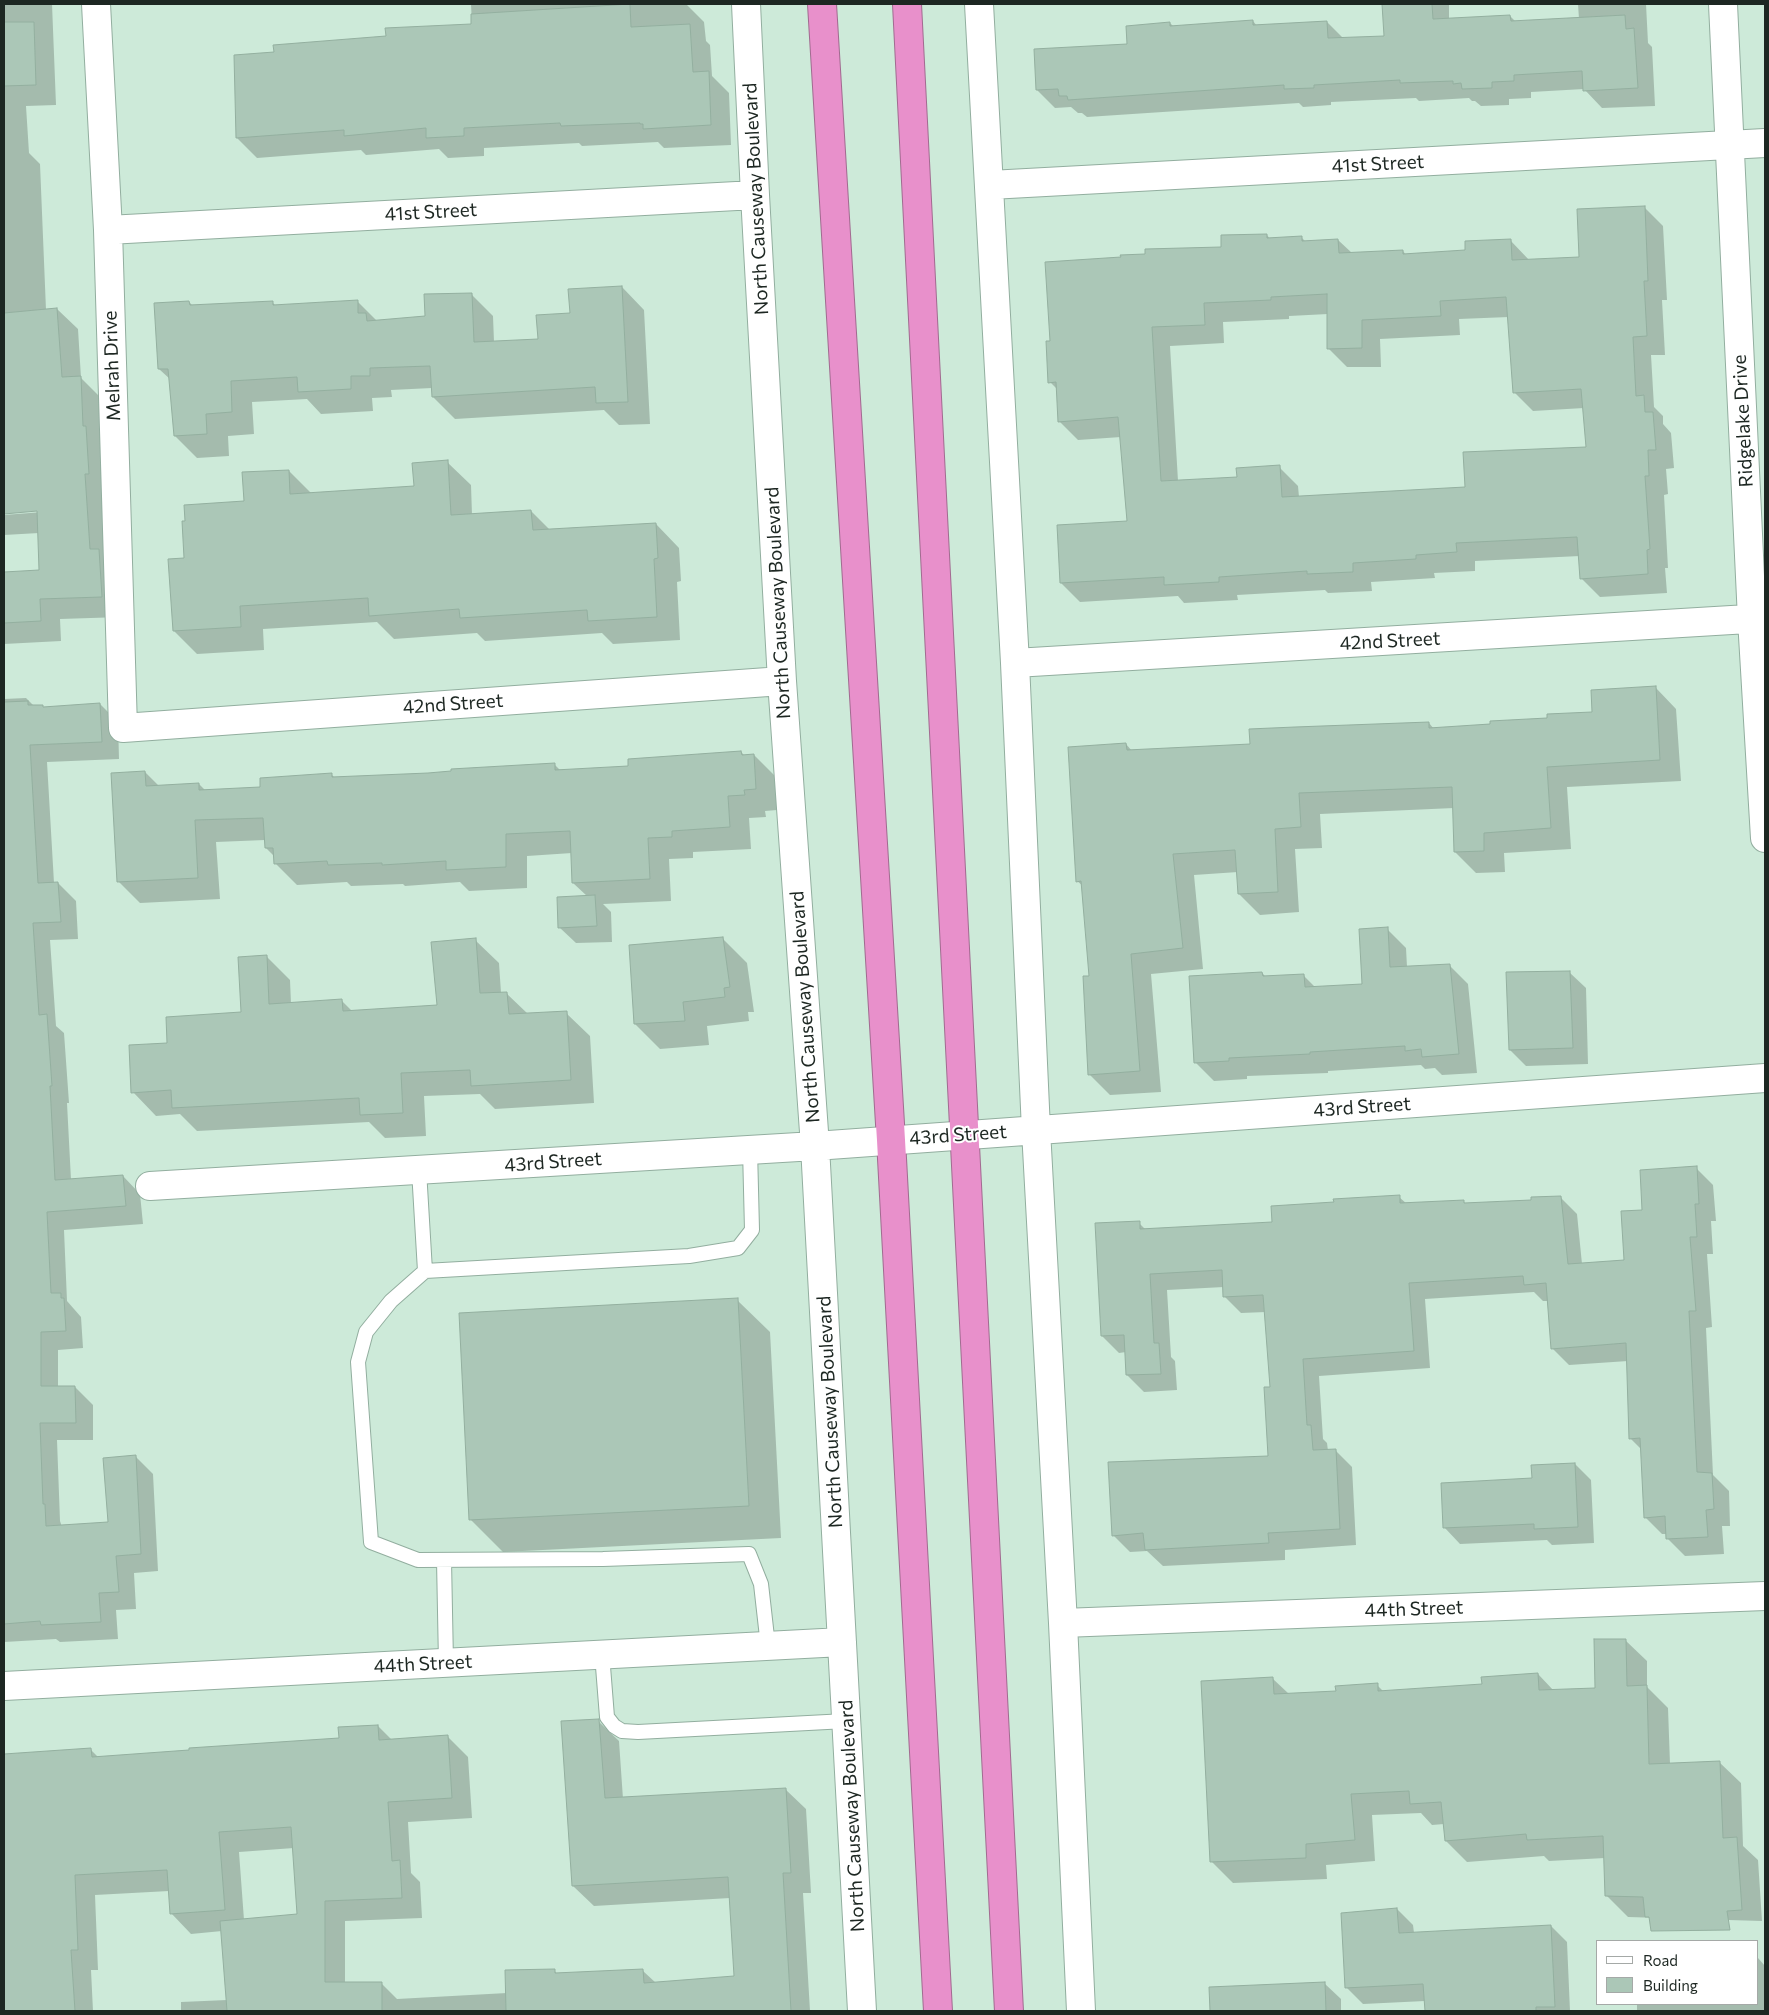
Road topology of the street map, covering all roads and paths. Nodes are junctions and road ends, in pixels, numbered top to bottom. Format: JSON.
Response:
{"nodes":[{"id":1,"x":96,"y":4,"type":"edge"},
{"id":2,"x":746,"y":4,"type":"edge"},
{"id":3,"x":822,"y":4,"type":"edge"},
{"id":4,"x":907,"y":4,"type":"edge"},
{"id":5,"x":978,"y":4,"type":"edge"},
{"id":6,"x":1723,"y":4,"type":"edge"},
{"id":7,"x":1765,"y":142,"type":"edge"},
{"id":8,"x":1730,"y":145,"type":"junction"},
{"id":9,"x":990,"y":185,"type":"junction"},
{"id":10,"x":755,"y":195,"type":"junction"},
{"id":11,"x":108,"y":230,"type":"junction"},
{"id":12,"x":1759,"y":619,"type":"edge"},
{"id":13,"x":1015,"y":663,"type":"junction"},
{"id":14,"x":782,"y":681,"type":"junction"},
{"id":15,"x":123,"y":728,"type":"joint"},
{"id":16,"x":1765,"y":838,"type":"edge"},
{"id":17,"x":1765,"y":1078,"type":"edge"},
{"id":18,"x":1036,"y":1130,"type":"junction"},
{"id":19,"x":965,"y":1135,"type":"junction"},
{"id":20,"x":891,"y":1140,"type":"junction"},
{"id":21,"x":815,"y":1146,"type":"junction"},
{"id":22,"x":750,"y":1150,"type":"junction"},
{"id":23,"x":419,"y":1170,"type":"junction"},
{"id":24,"x":150,"y":1186,"type":"dead end"},
{"id":25,"x":425,"y":1271,"type":"junction"},
{"id":26,"x":444,"y":1560,"type":"junction"},
{"id":27,"x":1765,"y":1596,"type":"edge"},
{"id":28,"x":1063,"y":1623,"type":"junction"},
{"id":29,"x":842,"y":1642,"type":"junction"},
{"id":30,"x":768,"y":1646,"type":"junction"},
{"id":31,"x":602,"y":1654,"type":"junction"},
{"id":32,"x":446,"y":1663,"type":"junction"},
{"id":33,"x":4,"y":1686,"type":"edge"},
{"id":34,"x":846,"y":1721,"type":"junction"},
{"id":35,"x":862,"y":2011,"type":"edge"},
{"id":36,"x":938,"y":2011,"type":"edge"},
{"id":37,"x":1009,"y":2011,"type":"edge"},
{"id":38,"x":1081,"y":2011,"type":"edge"}],
"edges":[{"from":1,"to":11,"type":"street","name":"Melrah Drive"},
{"from":2,"to":10,"type":"street","name":"North Causeway Boulevard"},
{"from":3,"to":20,"type":"highway"},
{"from":4,"to":19,"type":"highway"},
{"from":5,"to":9,"type":"street"},
{"from":6,"to":8,"type":"street","name":"Ridgelake Drive"},
{"from":7,"to":8,"type":"street","name":"41st Street"},
{"from":8,"to":9,"type":"street","name":"41st Street"},
{"from":8,"to":12,"type":"street","name":"Ridgelake Drive"},
{"from":9,"to":13,"type":"street"},
{"from":10,"to":11,"type":"street","name":"41st Street"},
{"from":10,"to":14,"type":"street","name":"North Causeway Boulevard"},
{"from":11,"to":15,"type":"street","name":"Melrah Drive"},
{"from":12,"to":13,"type":"street","name":"42nd Street"},
{"from":12,"to":16,"type":"street","name":"Ridgelake Drive"},
{"from":13,"to":18,"type":"street"},
{"from":14,"to":15,"type":"street","name":"42nd Street"},
{"from":14,"to":21,"type":"street","name":"North Causeway Boulevard"},
{"from":17,"to":18,"type":"street","name":"43rd Street"},
{"from":18,"to":19,"type":"street","name":"43rd Street"},
{"from":18,"to":28,"type":"street"},
{"from":19,"to":20,"type":"street","name":"43rd Street"},
{"from":19,"to":37,"type":"highway"},
{"from":20,"to":21,"type":"street","name":"43rd Street"},
{"from":20,"to":36,"type":"highway"},
{"from":21,"to":22,"type":"street","name":"43rd Street"},
{"from":21,"to":29,"type":"street","name":"North Causeway Boulevard"},
{"from":22,"to":23,"type":"street","name":"43rd Street"},
{"from":22,"to":25,"type":"lane"},
{"from":23,"to":24,"type":"street","name":"43rd Street"},
{"from":23,"to":25,"type":"lane"},
{"from":25,"to":26,"type":"lane"},
{"from":26,"to":30,"type":"lane"},
{"from":26,"to":32,"type":"lane"},
{"from":27,"to":28,"type":"street","name":"44th Street"},
{"from":28,"to":38,"type":"street"},
{"from":29,"to":30,"type":"street","name":"44th Street"},
{"from":29,"to":34,"type":"street","name":"North Causeway Boulevard"},
{"from":30,"to":31,"type":"street","name":"44th Street"},
{"from":31,"to":32,"type":"street","name":"44th Street"},
{"from":31,"to":34,"type":"lane"},
{"from":32,"to":33,"type":"street","name":"44th Street"},
{"from":34,"to":35,"type":"street","name":"North Causeway Boulevard"}]}
